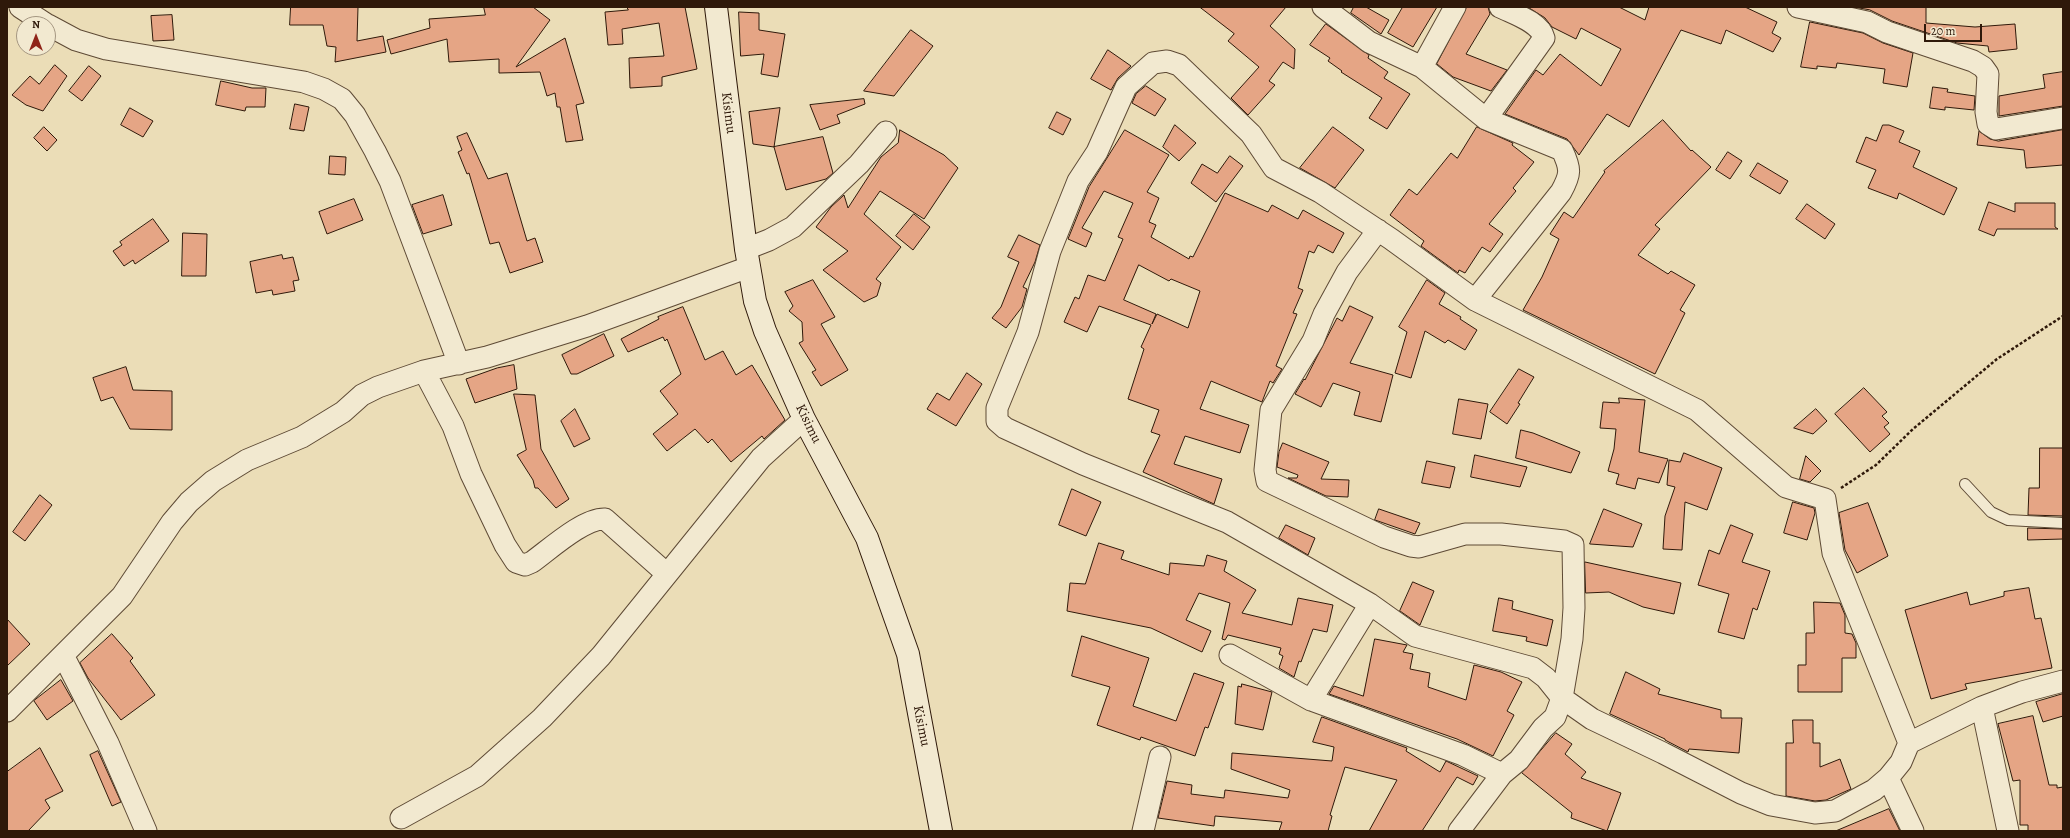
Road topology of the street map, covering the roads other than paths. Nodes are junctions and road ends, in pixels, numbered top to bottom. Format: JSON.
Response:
{"nodes":[{"id":1,"x":20,"y":7,"type":"edge"},
{"id":2,"x":716,"y":7,"type":"edge"},
{"id":3,"x":1323,"y":7,"type":"edge"},
{"id":4,"x":1455,"y":7,"type":"edge"},
{"id":5,"x":1500,"y":7,"type":"edge"},
{"id":6,"x":1798,"y":7,"type":"edge"},
{"id":7,"x":34,"y":16,"type":"edge"},
{"id":8,"x":56,"y":30,"type":"edge"},
{"id":9,"x":1422,"y":67,"type":"junction"},
{"id":10,"x":2063,"y":118,"type":"edge"},
{"id":11,"x":1486,"y":119,"type":"junction"},
{"id":12,"x":886,"y":132,"type":"dead end"},
{"id":13,"x":1378,"y":230,"type":"junction"},
{"id":14,"x":747,"y":258,"type":"junction"},
{"id":15,"x":1475,"y":300,"type":"junction"},
{"id":16,"x":458,"y":364,"type":"junction"},
{"id":17,"x":424,"y":372,"type":"junction"},
{"id":18,"x":804,"y":419,"type":"junction"},
{"id":19,"x":1965,"y":484,"type":"dead end"},
{"id":20,"x":2063,"y":523,"type":"edge"},
{"id":21,"x":667,"y":574,"type":"junction"},
{"id":22,"x":1370,"y":604,"type":"junction"},
{"id":23,"x":62,"y":655,"type":"junction"},
{"id":24,"x":1230,"y":655,"type":"dead end"},
{"id":25,"x":2063,"y":681,"type":"edge"},
{"id":26,"x":1562,"y":698,"type":"junction"},
{"id":27,"x":1311,"y":700,"type":"junction"},
{"id":28,"x":1982,"y":707,"type":"junction"},
{"id":29,"x":7,"y":711,"type":"edge"},
{"id":30,"x":1909,"y":743,"type":"junction"},
{"id":31,"x":1160,"y":757,"type":"dead end"},
{"id":32,"x":1502,"y":774,"type":"junction"},
{"id":33,"x":1888,"y":778,"type":"junction"},
{"id":34,"x":402,"y":824,"type":"edge"},
{"id":35,"x":146,"y":831,"type":"edge"},
{"id":36,"x":941,"y":831,"type":"edge"},
{"id":37,"x":1143,"y":831,"type":"edge"},
{"id":38,"x":1458,"y":831,"type":"edge"},
{"id":39,"x":1913,"y":831,"type":"edge"},
{"id":40,"x":2008,"y":831,"type":"edge"}],
"edges":[{"from":1,"to":7,"type":"street"},
{"from":2,"to":14,"type":"street","name":"Kisimu"},
{"from":3,"to":9,"type":"street"},
{"from":4,"to":9,"type":"street"},
{"from":5,"to":11,"type":"street"},
{"from":6,"to":10,"type":"street"},
{"from":8,"to":16,"type":"street"},
{"from":9,"to":11,"type":"street"},
{"from":11,"to":15,"type":"street"},
{"from":12,"to":14,"type":"street"},
{"from":13,"to":15,"type":"street"},
{"from":13,"to":22,"type":"street"},
{"from":13,"to":26,"type":"street"},
{"from":14,"to":16,"type":"street"},
{"from":14,"to":18,"type":"street","name":"Kisimu"},
{"from":15,"to":30,"type":"street"},
{"from":16,"to":17,"type":"street"},
{"from":17,"to":21,"type":"street"},
{"from":17,"to":23,"type":"street"},
{"from":18,"to":21,"type":"street"},
{"from":18,"to":36,"type":"street","name":"Kisimu"},
{"from":19,"to":20,"type":"lane"},
{"from":21,"to":34,"type":"street"},
{"from":22,"to":26,"type":"street"},
{"from":22,"to":27,"type":"street"},
{"from":23,"to":29,"type":"street"},
{"from":23,"to":35,"type":"street"},
{"from":24,"to":27,"type":"street"},
{"from":25,"to":28,"type":"street"},
{"from":26,"to":32,"type":"street"},
{"from":26,"to":33,"type":"street"},
{"from":27,"to":32,"type":"street"},
{"from":28,"to":30,"type":"street"},
{"from":28,"to":40,"type":"street"},
{"from":30,"to":33,"type":"street"},
{"from":31,"to":37,"type":"street"},
{"from":32,"to":38,"type":"street"},
{"from":33,"to":39,"type":"street"}]}
